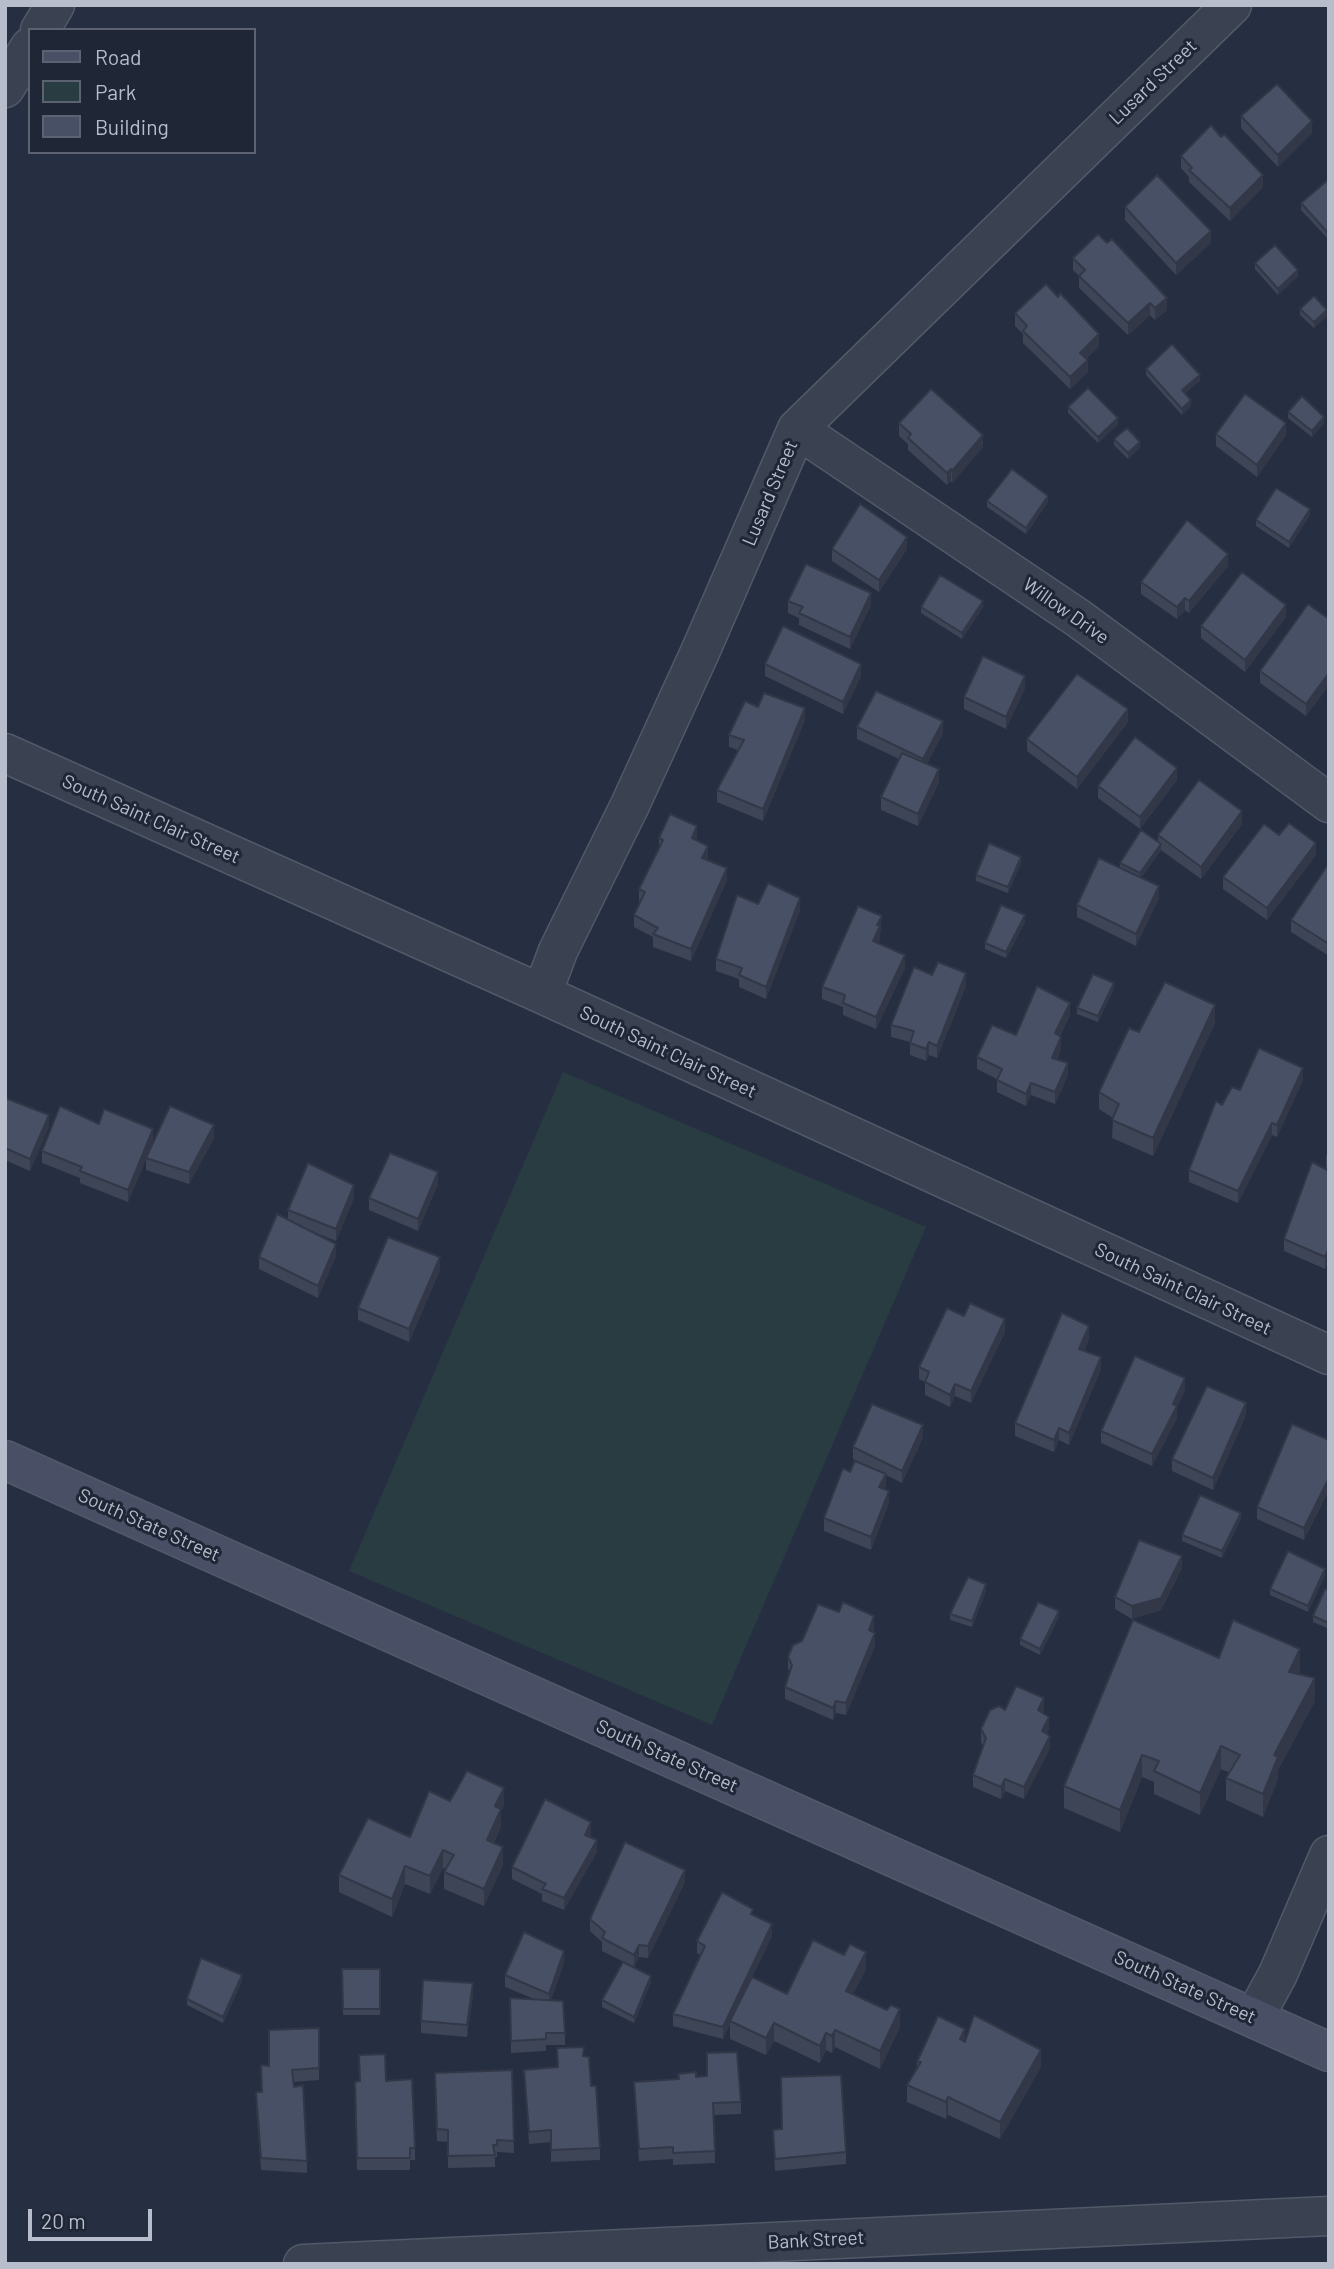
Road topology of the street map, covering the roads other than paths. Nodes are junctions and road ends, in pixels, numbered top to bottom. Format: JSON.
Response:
{"nodes":[{"id":1,"x":55,"y":5,"type":"edge"},
{"id":2,"x":1232,"y":5,"type":"edge"},
{"id":3,"x":41,"y":28,"type":"edge"},
{"id":4,"x":28,"y":50,"type":"edge"},
{"id":5,"x":5,"y":88,"type":"edge"},
{"id":6,"x":797,"y":429,"type":"junction"},
{"id":7,"x":5,"y":753,"type":"edge"},
{"id":8,"x":1329,"y":803,"type":"edge"},
{"id":9,"x":542,"y":994,"type":"junction"},
{"id":10,"x":1329,"y":1355,"type":"edge"},
{"id":11,"x":5,"y":1460,"type":"edge"},
{"id":12,"x":1329,"y":1855,"type":"edge"},
{"id":13,"x":1254,"y":2018,"type":"junction"},
{"id":14,"x":1329,"y":2052,"type":"edge"},
{"id":15,"x":1329,"y":2216,"type":"edge"},
{"id":16,"x":303,"y":2264,"type":"edge"}],
"edges":[{"from":1,"to":3,"type":"street"},
{"from":2,"to":6,"type":"street","name":"Lusard Street"},
{"from":4,"to":5,"type":"street"},
{"from":6,"to":8,"type":"street","name":"Willow Drive"},
{"from":6,"to":9,"type":"street","name":"Lusard Street"},
{"from":7,"to":9,"type":"street","name":"South Saint Clair Street"},
{"from":9,"to":10,"type":"street","name":"South Saint Clair Street"},
{"from":11,"to":13,"type":"main road","name":"South State Street"},
{"from":12,"to":13,"type":"street"},
{"from":13,"to":14,"type":"main road","name":"South State Street"},
{"from":15,"to":16,"type":"street","name":"Bank Street"}]}
